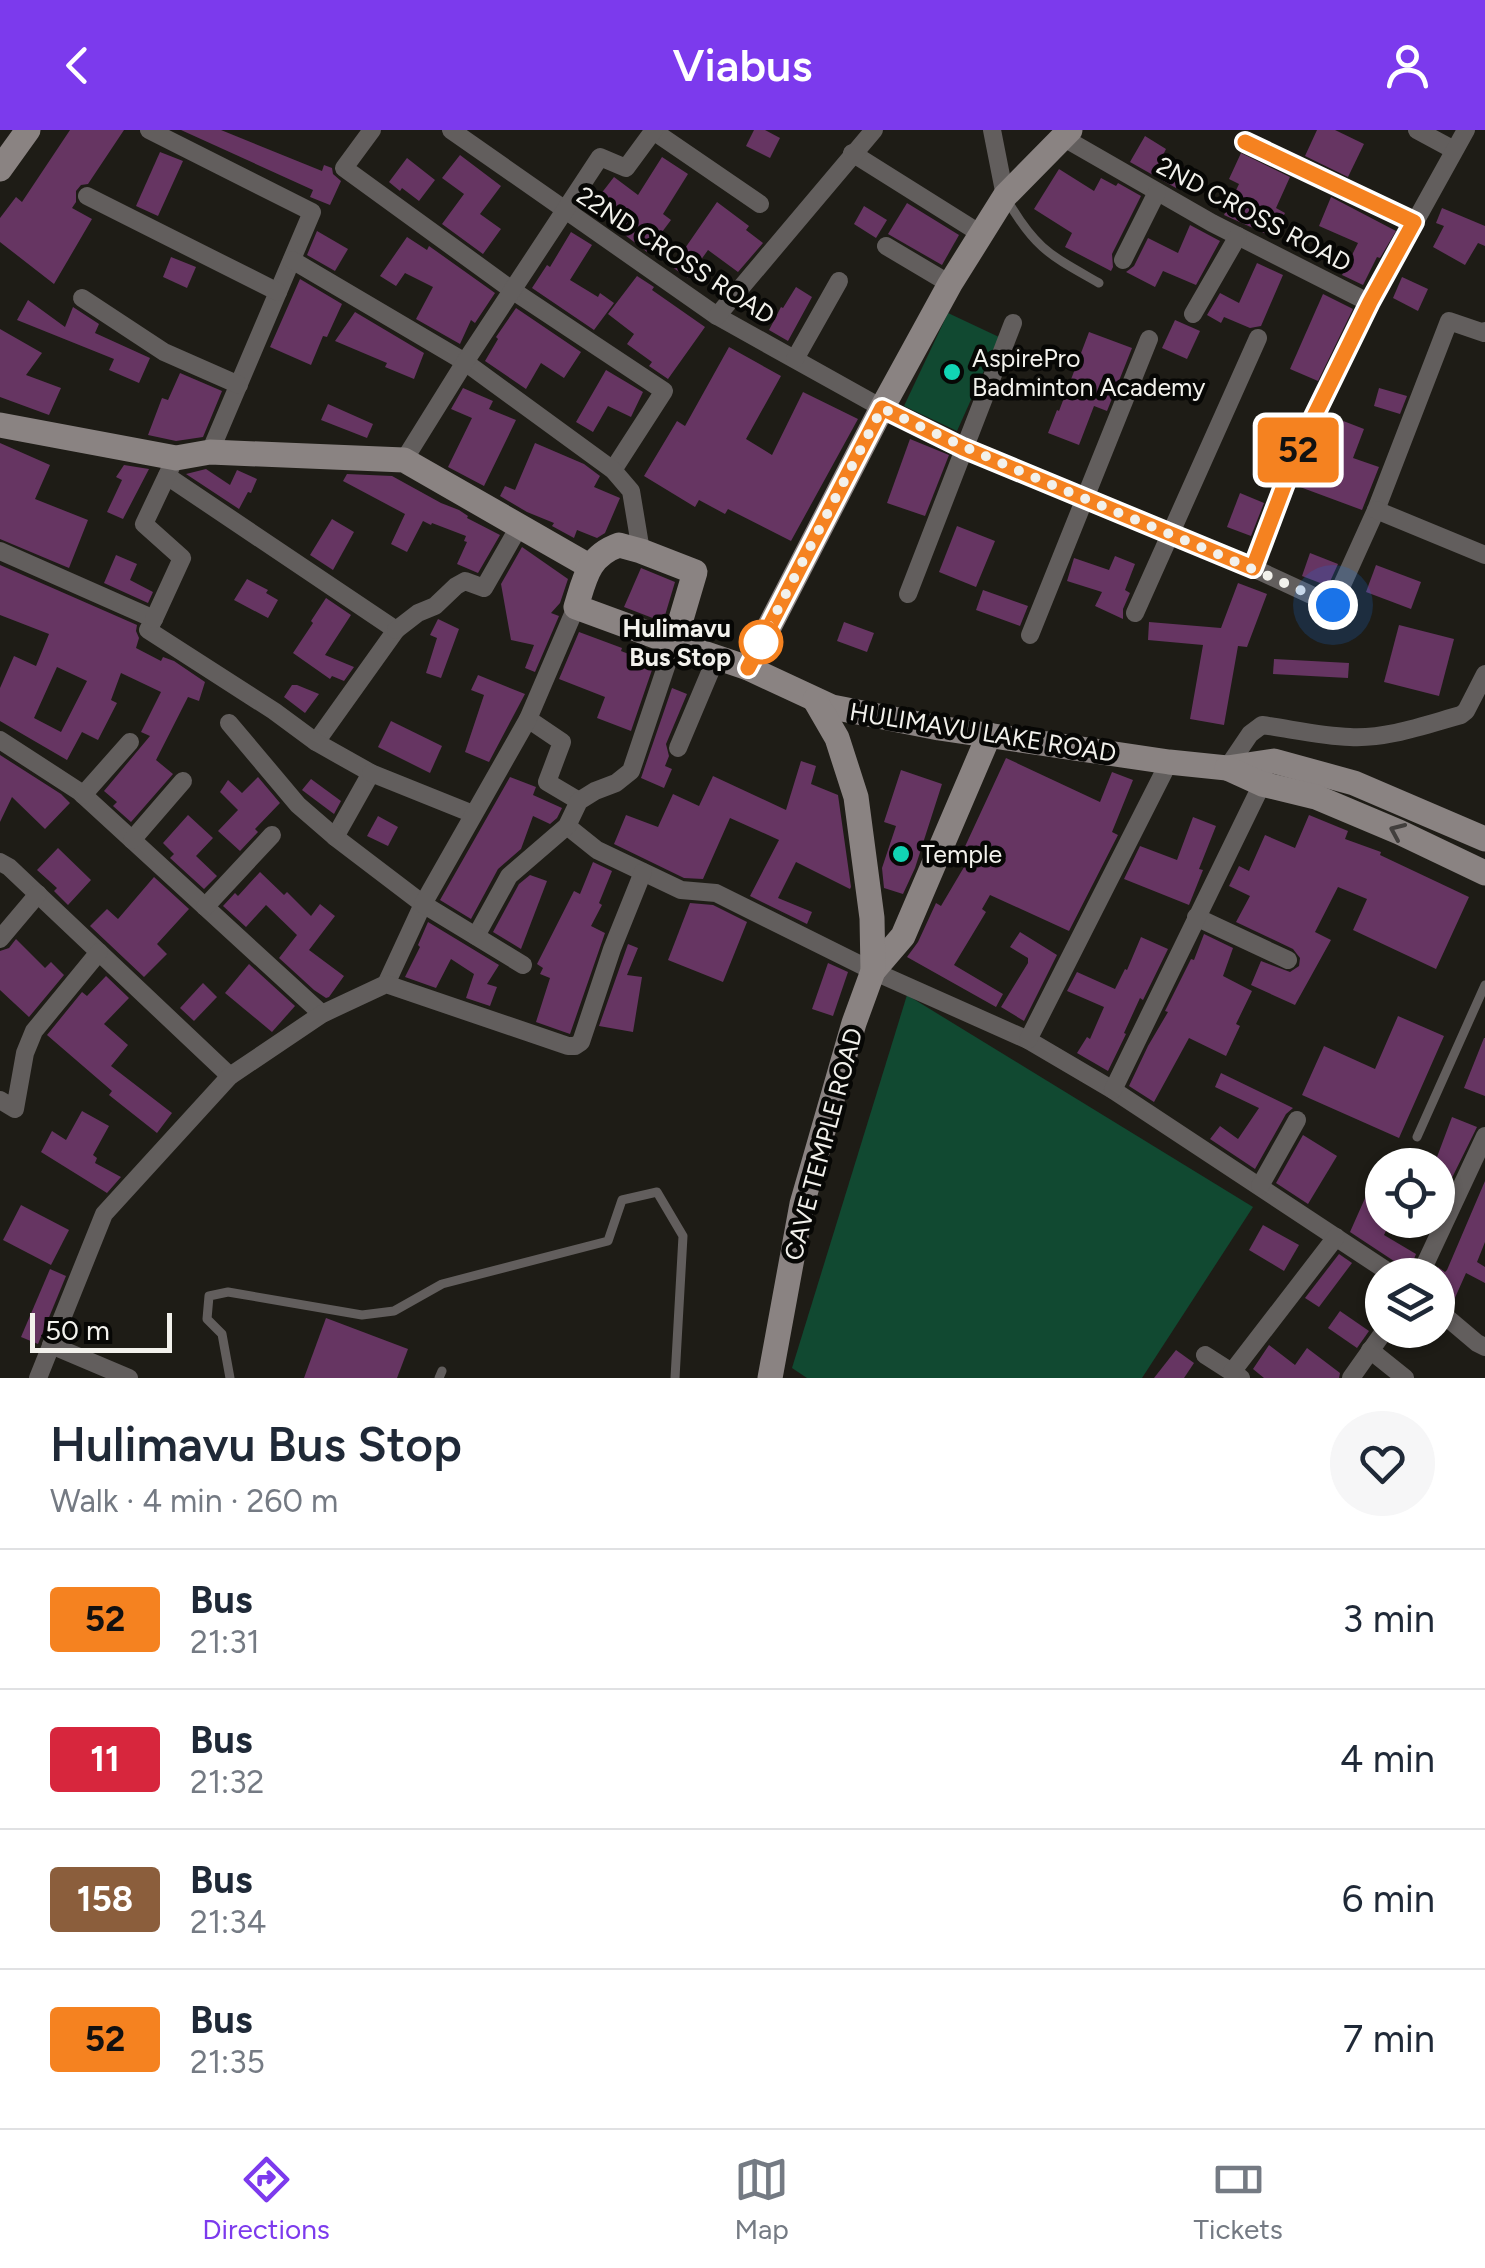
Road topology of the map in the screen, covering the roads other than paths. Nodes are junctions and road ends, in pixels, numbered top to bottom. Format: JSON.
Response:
{"nodes":[{"id":1,"x":28,"y":130,"type":"edge"},
{"id":2,"x":149,"y":130,"type":"edge"},
{"id":3,"x":372,"y":130,"type":"edge"},
{"id":4,"x":451,"y":130,"type":"edge"},
{"id":5,"x":653,"y":130,"type":"edge"},
{"id":6,"x":874,"y":130,"type":"edge"},
{"id":7,"x":992,"y":130,"type":"edge"},
{"id":8,"x":1417,"y":130,"type":"edge"},
{"id":9,"x":1466,"y":130,"type":"edge"},
{"id":10,"x":1067,"y":134,"type":"edge"},
{"id":11,"x":1245,"y":142,"type":"dead end"},
{"id":12,"x":1454,"y":150,"type":"junction"},
{"id":13,"x":852,"y":154,"type":"junction"},
{"id":14,"x":0,"y":169,"type":"edge"},
{"id":15,"x":1157,"y":192,"type":"junction"},
{"id":16,"x":87,"y":196,"type":"dead end"},
{"id":17,"x":1005,"y":196,"type":"junction"},
{"id":18,"x":760,"y":204,"type":"dead end"},
{"id":19,"x":563,"y":211,"type":"junction"},
{"id":20,"x":1414,"y":222,"type":"junction"},
{"id":21,"x":981,"y":234,"type":"junction"},
{"id":22,"x":1238,"y":236,"type":"junction"},
{"id":23,"x":886,"y":246,"type":"dead end"},
{"id":24,"x":292,"y":260,"type":"junction"},
{"id":25,"x":1123,"y":260,"type":"dead end"},
{"id":26,"x":839,"y":281,"type":"dead end"},
{"id":27,"x":1099,"y":283,"type":"dead end"},
{"id":28,"x":950,"y":284,"type":"junction"},
{"id":29,"x":512,"y":290,"type":"junction"},
{"id":30,"x":278,"y":292,"type":"junction"},
{"id":31,"x":82,"y":298,"type":"dead end"},
{"id":32,"x":1370,"y":302,"type":"junction"},
{"id":33,"x":1192,"y":314,"type":"dead end"},
{"id":34,"x":716,"y":316,"type":"junction"},
{"id":35,"x":1013,"y":324,"type":"dead end"},
{"id":36,"x":1485,"y":331,"type":"edge"},
{"id":37,"x":1258,"y":338,"type":"dead end"},
{"id":38,"x":1149,"y":339,"type":"dead end"},
{"id":39,"x":794,"y":360,"type":"junction"},
{"id":40,"x":465,"y":362,"type":"junction"},
{"id":41,"x":239,"y":384,"type":"junction"},
{"id":42,"x":882,"y":408,"type":"junction"},
{"id":43,"x":0,"y":426,"type":"edge"},
{"id":44,"x":963,"y":448,"type":"junction"},
{"id":45,"x":210,"y":452,"type":"junction"},
{"id":46,"x":404,"y":460,"type":"junction"},
{"id":47,"x":171,"y":467,"type":"junction"},
{"id":48,"x":613,"y":470,"type":"junction"},
{"id":49,"x":1084,"y":499,"type":"junction"},
{"id":50,"x":1376,"y":510,"type":"junction"},
{"id":51,"x":520,"y":525,"type":"junction"},
{"id":52,"x":1169,"y":534,"type":"junction"},
{"id":53,"x":0,"y":551,"type":"edge"},
{"id":54,"x":642,"y":551,"type":"junction"},
{"id":55,"x":1485,"y":555,"type":"edge"},
{"id":56,"x":589,"y":566,"type":"junction"},
{"id":57,"x":1253,"y":568,"type":"junction"},
{"id":58,"x":908,"y":594,"type":"dead end"},
{"id":59,"x":576,"y":606,"type":"junction"},
{"id":60,"x":1135,"y":613,"type":"dead end"},
{"id":61,"x":154,"y":619,"type":"junction"},
{"id":62,"x":396,"y":630,"type":"junction"},
{"id":63,"x":1030,"y":635,"type":"dead end"},
{"id":64,"x":674,"y":643,"type":"junction"},
{"id":65,"x":716,"y":658,"type":"junction"},
{"id":66,"x":748,"y":668,"type":"junction"},
{"id":67,"x":1485,"y":674,"type":"edge"},
{"id":68,"x":815,"y":700,"type":"junction"},
{"id":69,"x":528,"y":719,"type":"junction"},
{"id":70,"x":229,"y":723,"type":"dead end"},
{"id":71,"x":989,"y":735,"type":"junction"},
{"id":72,"x":0,"y":740,"type":"edge"},
{"id":73,"x":130,"y":742,"type":"dead end"},
{"id":74,"x":316,"y":742,"type":"junction"},
{"id":75,"x":678,"y":748,"type":"dead end"},
{"id":76,"x":1170,"y":762,"type":"junction"},
{"id":77,"x":1227,"y":768,"type":"junction"},
{"id":78,"x":371,"y":772,"type":"junction"},
{"id":79,"x":183,"y":781,"type":"dead end"},
{"id":80,"x":1262,"y":784,"type":"junction"},
{"id":81,"x":82,"y":795,"type":"junction"},
{"id":82,"x":579,"y":800,"type":"junction"},
{"id":83,"x":473,"y":814,"type":"junction"},
{"id":84,"x":567,"y":826,"type":"junction"},
{"id":85,"x":272,"y":835,"type":"dead end"},
{"id":86,"x":335,"y":837,"type":"junction"},
{"id":87,"x":1485,"y":839,"type":"edge"},
{"id":88,"x":132,"y":840,"type":"junction"},
{"id":89,"x":0,"y":862,"type":"edge"},
{"id":90,"x":643,"y":872,"type":"junction"},
{"id":91,"x":1485,"y":872,"type":"edge"},
{"id":92,"x":38,"y":894,"type":"junction"},
{"id":93,"x":423,"y":904,"type":"junction"},
{"id":94,"x":205,"y":907,"type":"junction"},
{"id":95,"x":1196,"y":918,"type":"junction"},
{"id":96,"x":476,"y":936,"type":"junction"},
{"id":97,"x":0,"y":939,"type":"edge"},
{"id":98,"x":99,"y":952,"type":"junction"},
{"id":99,"x":1288,"y":960,"type":"dead end"},
{"id":100,"x":523,"y":965,"type":"dead end"},
{"id":101,"x":873,"y":971,"type":"junction"},
{"id":102,"x":386,"y":984,"type":"junction"},
{"id":103,"x":1485,"y":984,"type":"edge"},
{"id":104,"x":322,"y":1014,"type":"junction"},
{"id":105,"x":1028,"y":1040,"type":"junction"},
{"id":106,"x":230,"y":1076,"type":"junction"},
{"id":107,"x":1113,"y":1090,"type":"junction"},
{"id":108,"x":0,"y":1100,"type":"edge"},
{"id":109,"x":1298,"y":1120,"type":"dead end"},
{"id":110,"x":1485,"y":1136,"type":"edge"},
{"id":111,"x":1417,"y":1137,"type":"dead end"},
{"id":112,"x":1260,"y":1186,"type":"junction"},
{"id":113,"x":1336,"y":1237,"type":"junction"},
{"id":114,"x":1368,"y":1258,"type":"edge"},
{"id":115,"x":1428,"y":1258,"type":"edge"},
{"id":116,"x":1455,"y":1322,"type":"edge"},
{"id":117,"x":1482,"y":1340,"type":"edge"},
{"id":118,"x":51,"y":1345,"type":"junction"},
{"id":119,"x":1370,"y":1350,"type":"joint"},
{"id":120,"x":1204,"y":1355,"type":"dead end"},
{"id":121,"x":1237,"y":1375,"type":"edge"},
{"id":122,"x":771,"y":1377,"type":"edge"},
{"id":123,"x":38,"y":1378,"type":"edge"},
{"id":124,"x":128,"y":1378,"type":"edge"},
{"id":125,"x":230,"y":1378,"type":"edge"},
{"id":126,"x":675,"y":1378,"type":"edge"},
{"id":127,"x":1351,"y":1378,"type":"edge"},
{"id":128,"x":1405,"y":1378,"type":"edge"}],
"edges":[{"from":1,"to":14,"type":"main road"},
{"from":2,"to":24,"type":"street"},
{"from":3,"to":29,"type":"street"},
{"from":4,"to":19,"type":"street","name":"22ND CROSS ROAD"},
{"from":5,"to":18,"type":"street"},
{"from":5,"to":19,"type":"street"},
{"from":6,"to":13,"type":"street"},
{"from":7,"to":17,"type":"street"},
{"from":8,"to":12,"type":"street"},
{"from":9,"to":12,"type":"street"},
{"from":10,"to":15,"type":"street","name":"2ND CROSS ROAD"},
{"from":10,"to":17,"type":"main road"},
{"from":11,"to":20,"type":"street"},
{"from":12,"to":20,"type":"street"},
{"from":13,"to":21,"type":"street"},
{"from":13,"to":34,"type":"street"},
{"from":15,"to":22,"type":"street","name":"2ND CROSS ROAD"},
{"from":15,"to":25,"type":"street"},
{"from":16,"to":30,"type":"street"},
{"from":17,"to":21,"type":"main road"},
{"from":17,"to":27,"type":"lane"},
{"from":19,"to":29,"type":"street"},
{"from":19,"to":34,"type":"street","name":"22ND CROSS ROAD"},
{"from":20,"to":32,"type":"street"},
{"from":21,"to":28,"type":"main road"},
{"from":22,"to":32,"type":"street","name":"2ND CROSS ROAD"},
{"from":22,"to":33,"type":"street"},
{"from":23,"to":28,"type":"street"},
{"from":24,"to":30,"type":"street"},
{"from":24,"to":40,"type":"street"},
{"from":26,"to":39,"type":"street"},
{"from":28,"to":42,"type":"main road"},
{"from":29,"to":40,"type":"street"},
{"from":29,"to":48,"type":"street"},
{"from":30,"to":41,"type":"street"},
{"from":31,"to":41,"type":"street"},
{"from":32,"to":57,"type":"street"},
{"from":34,"to":39,"type":"street","name":"22ND CROSS ROAD"},
{"from":35,"to":44,"type":"street"},
{"from":36,"to":50,"type":"street"},
{"from":37,"to":52,"type":"street"},
{"from":38,"to":49,"type":"street"},
{"from":39,"to":42,"type":"street","name":"22ND CROSS ROAD"},
{"from":40,"to":46,"type":"street"},
{"from":40,"to":48,"type":"street"},
{"from":41,"to":45,"type":"street"},
{"from":42,"to":44,"type":"street","name":"22ND CROSS ROAD"},
{"from":42,"to":66,"type":"main road"},
{"from":43,"to":47,"type":"main road"},
{"from":44,"to":49,"type":"street","name":"22ND CROSS ROAD"},
{"from":44,"to":58,"type":"street"},
{"from":45,"to":46,"type":"main road"},
{"from":45,"to":47,"type":"main road"},
{"from":46,"to":51,"type":"main road"},
{"from":47,"to":61,"type":"street"},
{"from":47,"to":62,"type":"street"},
{"from":48,"to":54,"type":"street"},
{"from":49,"to":52,"type":"street","name":"22ND CROSS ROAD"},
{"from":49,"to":63,"type":"street"},
{"from":50,"to":55,"type":"street"},
{"from":50,"to":57,"type":"street","name":"22ND CROSS ROAD"},
{"from":51,"to":56,"type":"main road"},
{"from":51,"to":62,"type":"street"},
{"from":52,"to":57,"type":"street","name":"22ND CROSS ROAD"},
{"from":52,"to":60,"type":"street"},
{"from":53,"to":61,"type":"street"},
{"from":54,"to":56,"type":"main road"},
{"from":54,"to":64,"type":"main road"},
{"from":56,"to":59,"type":"main road"},
{"from":59,"to":64,"type":"main road","name":"HULIMAVU LAKE ROAD"},
{"from":59,"to":69,"type":"street"},
{"from":61,"to":74,"type":"street"},
{"from":62,"to":74,"type":"street"},
{"from":64,"to":65,"type":"main road","name":"HULIMAVU LAKE ROAD"},
{"from":64,"to":82,"type":"street"},
{"from":65,"to":66,"type":"main road","name":"HULIMAVU LAKE ROAD"},
{"from":65,"to":75,"type":"street"},
{"from":66,"to":68,"type":"main road","name":"HULIMAVU LAKE ROAD"},
{"from":67,"to":77,"type":"street"},
{"from":68,"to":71,"type":"main road","name":"HULIMAVU LAKE ROAD"},
{"from":68,"to":101,"type":"main road","name":"CAVE TEMPLE ROAD"},
{"from":69,"to":82,"type":"street"},
{"from":69,"to":83,"type":"street"},
{"from":70,"to":86,"type":"street"},
{"from":71,"to":76,"type":"main road","name":"HULIMAVU LAKE ROAD"},
{"from":71,"to":101,"type":"main road","name":"CAVE TEMPLE ROAD"},
{"from":72,"to":81,"type":"street"},
{"from":73,"to":81,"type":"street"},
{"from":74,"to":78,"type":"street"},
{"from":76,"to":77,"type":"main road","name":"HULIMAVU LAKE ROAD"},
{"from":76,"to":105,"type":"street"},
{"from":77,"to":80,"type":"main road","name":"HULIMAVU LAKE ROAD"},
{"from":77,"to":87,"type":"main road","name":"HULIMAVU LAKE ROAD"},
{"from":78,"to":83,"type":"street"},
{"from":78,"to":86,"type":"street"},
{"from":79,"to":88,"type":"street"},
{"from":91,"to":80,"type":"main road","name":"HULIMAVU LAKE ROAD","one_way":true},
{"from":80,"to":95,"type":"street"},
{"from":81,"to":88,"type":"street"},
{"from":82,"to":84,"type":"street"},
{"from":83,"to":93,"type":"street"},
{"from":84,"to":90,"type":"street"},
{"from":84,"to":96,"type":"street"},
{"from":85,"to":94,"type":"street"},
{"from":86,"to":93,"type":"street"},
{"from":88,"to":94,"type":"street"},
{"from":89,"to":92,"type":"street"},
{"from":90,"to":101,"type":"street"},
{"from":90,"to":102,"type":"street"},
{"from":92,"to":97,"type":"street"},
{"from":92,"to":98,"type":"street"},
{"from":93,"to":96,"type":"street"},
{"from":93,"to":102,"type":"street"},
{"from":94,"to":104,"type":"street"},
{"from":95,"to":99,"type":"street"},
{"from":95,"to":107,"type":"street"},
{"from":96,"to":100,"type":"street"},
{"from":98,"to":106,"type":"street"},
{"from":98,"to":108,"type":"street"},
{"from":101,"to":105,"type":"street"},
{"from":101,"to":122,"type":"main road","name":"CAVE TEMPLE ROAD"},
{"from":102,"to":104,"type":"street"},
{"from":103,"to":111,"type":"lane"},
{"from":104,"to":106,"type":"street"},
{"from":105,"to":107,"type":"street"},
{"from":106,"to":118,"type":"street"},
{"from":107,"to":112,"type":"street"},
{"from":109,"to":112,"type":"street"},
{"from":110,"to":115,"type":"street"},
{"from":112,"to":113,"type":"street"},
{"from":113,"to":114,"type":"street"},
{"from":113,"to":121,"type":"street"},
{"from":116,"to":117,"type":"street"},
{"from":118,"to":123,"type":"street"},
{"from":118,"to":124,"type":"street"},
{"from":119,"to":127,"type":"street"},
{"from":119,"to":128,"type":"street"},
{"from":120,"to":121,"type":"street"},
{"from":125,"to":126,"type":"lane"}]}
